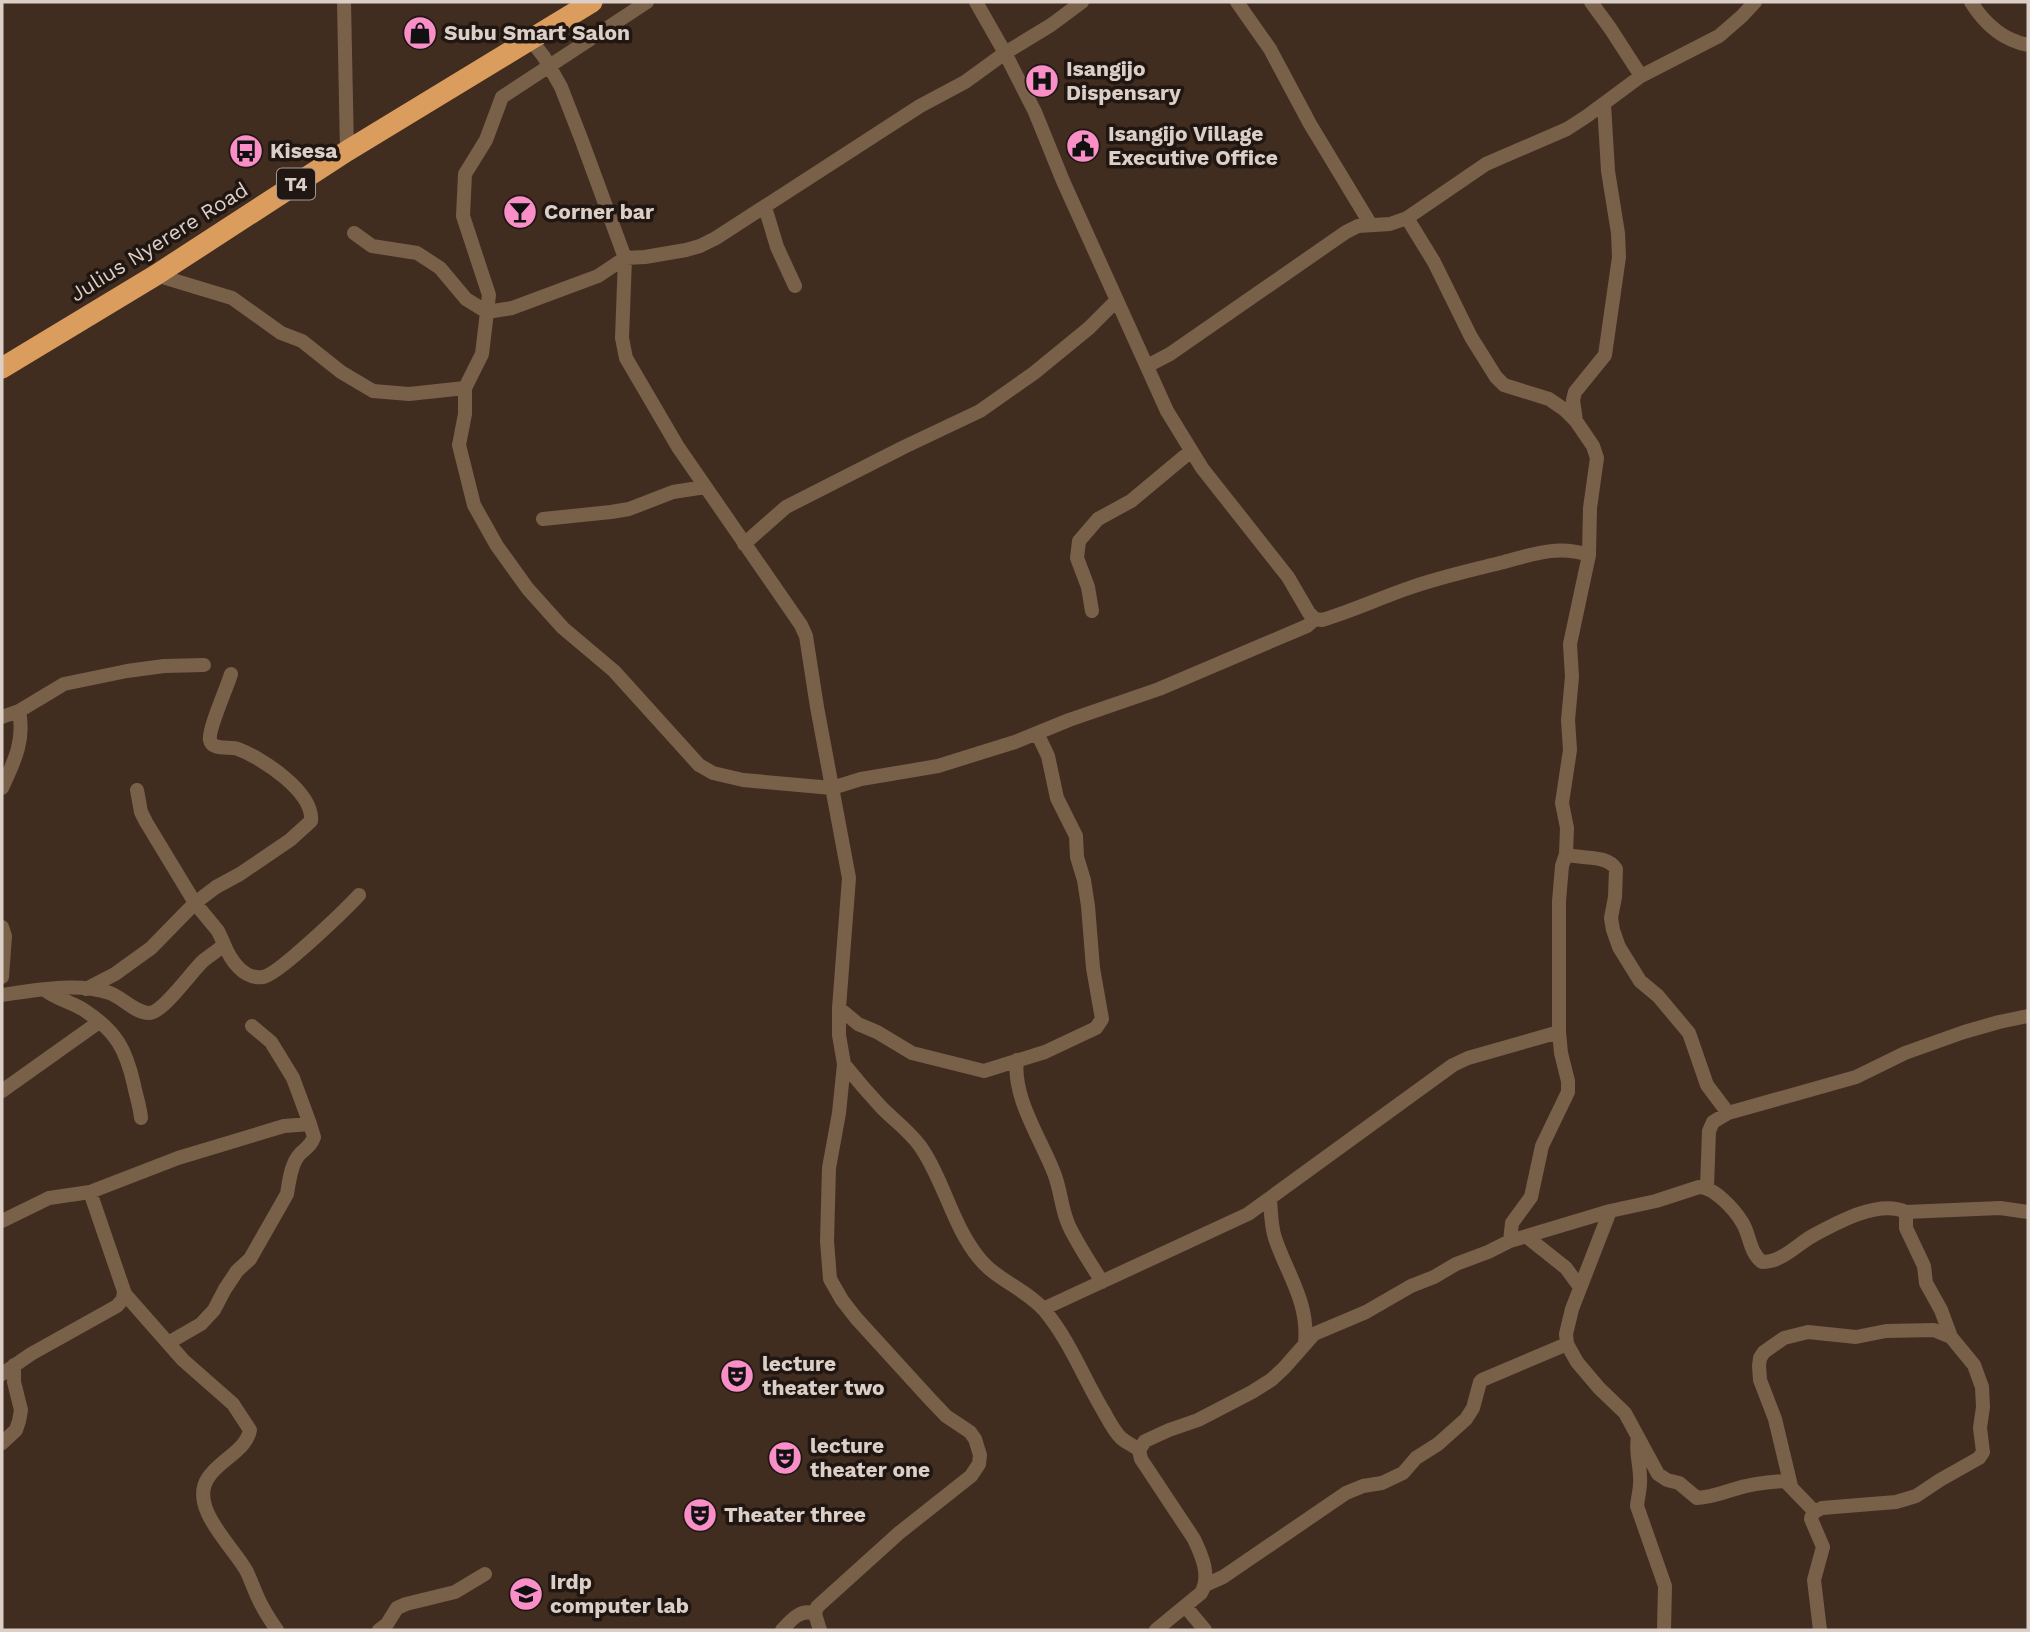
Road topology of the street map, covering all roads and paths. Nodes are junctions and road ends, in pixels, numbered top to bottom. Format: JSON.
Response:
{"nodes":[{"id":1,"x":344,"y":2,"type":"edge"},
{"id":2,"x":592,"y":2,"type":"edge"},
{"id":3,"x":647,"y":2,"type":"edge"},
{"id":4,"x":976,"y":2,"type":"edge"},
{"id":5,"x":1082,"y":2,"type":"edge"},
{"id":6,"x":1237,"y":2,"type":"edge"},
{"id":7,"x":1591,"y":2,"type":"edge"},
{"id":8,"x":1755,"y":2,"type":"edge"},
{"id":9,"x":1975,"y":3,"type":"edge"},
{"id":10,"x":531,"y":40,"type":"junction"},
{"id":11,"x":2028,"y":45,"type":"edge"},
{"id":12,"x":1005,"y":53,"type":"junction"},
{"id":13,"x":549,"y":66,"type":"junction"},
{"id":14,"x":1642,"y":76,"type":"junction"},
{"id":15,"x":1604,"y":104,"type":"junction"},
{"id":16,"x":347,"y":151,"type":"junction"},
{"id":17,"x":765,"y":207,"type":"junction"},
{"id":18,"x":1407,"y":218,"type":"junction"},
{"id":19,"x":1371,"y":225,"type":"junction"},
{"id":20,"x":354,"y":233,"type":"dead end"},
{"id":21,"x":625,"y":258,"type":"junction"},
{"id":22,"x":156,"y":275,"type":"junction"},
{"id":23,"x":795,"y":286,"type":"dead end"},
{"id":24,"x":1117,"y":300,"type":"junction"},
{"id":25,"x":487,"y":312,"type":"junction"},
{"id":26,"x":1147,"y":366,"type":"junction"},
{"id":27,"x":2,"y":368,"type":"edge"},
{"id":28,"x":465,"y":388,"type":"junction"},
{"id":29,"x":1576,"y":421,"type":"junction"},
{"id":30,"x":1191,"y":451,"type":"junction"},
{"id":31,"x":705,"y":487,"type":"junction"},
{"id":32,"x":543,"y":519,"type":"dead end"},
{"id":33,"x":744,"y":544,"type":"junction"},
{"id":34,"x":1589,"y":555,"type":"junction"},
{"id":35,"x":1092,"y":611,"type":"dead end"},
{"id":36,"x":1315,"y":619,"type":"junction"},
{"id":37,"x":204,"y":665,"type":"dead end"},
{"id":38,"x":231,"y":674,"type":"dead end"},
{"id":39,"x":19,"y":711,"type":"junction"},
{"id":40,"x":2,"y":717,"type":"edge"},
{"id":41,"x":1037,"y":733,"type":"junction"},
{"id":42,"x":2,"y":788,"type":"edge"},
{"id":43,"x":832,"y":788,"type":"junction"},
{"id":44,"x":137,"y":790,"type":"dead end"},
{"id":45,"x":1566,"y":854,"type":"junction"},
{"id":46,"x":359,"y":895,"type":"dead end"},
{"id":47,"x":195,"y":903,"type":"junction"},
{"id":48,"x":2,"y":927,"type":"edge"},
{"id":49,"x":224,"y":944,"type":"junction"},
{"id":50,"x":2,"y":977,"type":"edge"},
{"id":51,"x":44,"y":989,"type":"junction"},
{"id":52,"x":86,"y":989,"type":"junction"},
{"id":53,"x":2,"y":995,"type":"edge"},
{"id":54,"x":839,"y":1008,"type":"junction"},
{"id":55,"x":2028,"y":1016,"type":"edge"},
{"id":56,"x":99,"y":1023,"type":"junction"},
{"id":57,"x":252,"y":1026,"type":"dead end"},
{"id":58,"x":1559,"y":1032,"type":"junction"},
{"id":59,"x":1017,"y":1060,"type":"junction"},
{"id":60,"x":844,"y":1064,"type":"junction"},
{"id":61,"x":2,"y":1091,"type":"edge"},
{"id":62,"x":1728,"y":1113,"type":"junction"},
{"id":63,"x":141,"y":1118,"type":"dead end"},
{"id":64,"x":310,"y":1124,"type":"junction"},
{"id":65,"x":1707,"y":1187,"type":"junction"},
{"id":66,"x":90,"y":1192,"type":"junction"},
{"id":67,"x":1270,"y":1199,"type":"junction"},
{"id":68,"x":1610,"y":1211,"type":"junction"},
{"id":69,"x":1906,"y":1212,"type":"junction"},
{"id":70,"x":2028,"y":1212,"type":"edge"},
{"id":71,"x":2,"y":1221,"type":"edge"},
{"id":72,"x":1527,"y":1237,"type":"junction"},
{"id":73,"x":1510,"y":1241,"type":"junction"},
{"id":74,"x":1102,"y":1282,"type":"junction"},
{"id":75,"x":1579,"y":1286,"type":"junction"},
{"id":76,"x":124,"y":1293,"type":"junction"},
{"id":77,"x":1043,"y":1308,"type":"junction"},
{"id":78,"x":1951,"y":1336,"type":"junction"},
{"id":79,"x":168,"y":1343,"type":"junction"},
{"id":80,"x":1305,"y":1343,"type":"junction"},
{"id":81,"x":1567,"y":1344,"type":"junction"},
{"id":82,"x":14,"y":1365,"type":"junction"},
{"id":83,"x":2,"y":1374,"type":"edge"},
{"id":84,"x":1638,"y":1436,"type":"junction"},
{"id":85,"x":2,"y":1443,"type":"edge"},
{"id":86,"x":1139,"y":1450,"type":"junction"},
{"id":87,"x":1791,"y":1486,"type":"junction"},
{"id":88,"x":1814,"y":1511,"type":"junction"},
{"id":89,"x":485,"y":1574,"type":"dead end"},
{"id":90,"x":1205,"y":1585,"type":"junction"},
{"id":91,"x":1185,"y":1606,"type":"junction"},
{"id":92,"x":815,"y":1614,"type":"junction"},
{"id":93,"x":277,"y":1630,"type":"edge"},
{"id":94,"x":379,"y":1630,"type":"edge"},
{"id":95,"x":782,"y":1630,"type":"edge"},
{"id":96,"x":820,"y":1630,"type":"edge"},
{"id":97,"x":1156,"y":1630,"type":"edge"},
{"id":98,"x":1205,"y":1630,"type":"edge"},
{"id":99,"x":1664,"y":1630,"type":"edge"},
{"id":100,"x":1820,"y":1630,"type":"edge"}],
"edges":[{"from":1,"to":16,"type":"street"},
{"from":2,"to":10,"type":"highway","name":"Julius Nyerere Road","number":"T4"},
{"from":3,"to":13,"type":"street"},
{"from":4,"to":12,"type":"street"},
{"from":5,"to":12,"type":"street"},
{"from":6,"to":19,"type":"street"},
{"from":7,"to":14,"type":"street"},
{"from":8,"to":14,"type":"street"},
{"from":9,"to":11,"type":"street"},
{"from":10,"to":13,"type":"street"},
{"from":10,"to":16,"type":"highway","name":"Julius Nyerere Road","number":"T4"},
{"from":12,"to":17,"type":"street"},
{"from":12,"to":24,"type":"street"},
{"from":13,"to":21,"type":"street"},
{"from":13,"to":25,"type":"street"},
{"from":14,"to":15,"type":"street"},
{"from":15,"to":18,"type":"street"},
{"from":15,"to":29,"type":"street"},
{"from":16,"to":22,"type":"highway","name":"Julius Nyerere Road","number":"T4"},
{"from":17,"to":21,"type":"street"},
{"from":17,"to":23,"type":"street"},
{"from":18,"to":19,"type":"street"},
{"from":18,"to":29,"type":"street"},
{"from":19,"to":26,"type":"street"},
{"from":20,"to":25,"type":"street"},
{"from":21,"to":25,"type":"street"},
{"from":21,"to":31,"type":"street"},
{"from":22,"to":27,"type":"highway","name":"Julius Nyerere Road","number":"T4"},
{"from":22,"to":28,"type":"street"},
{"from":24,"to":26,"type":"street"},
{"from":24,"to":33,"type":"street"},
{"from":25,"to":28,"type":"street"},
{"from":26,"to":30,"type":"street"},
{"from":28,"to":43,"type":"street"},
{"from":29,"to":34,"type":"street"},
{"from":30,"to":35,"type":"street"},
{"from":30,"to":36,"type":"street"},
{"from":31,"to":32,"type":"street"},
{"from":31,"to":33,"type":"street"},
{"from":33,"to":43,"type":"street"},
{"from":34,"to":36,"type":"street"},
{"from":34,"to":45,"type":"street"},
{"from":36,"to":41,"type":"street"},
{"from":37,"to":39,"type":"street"},
{"from":38,"to":47,"type":"street"},
{"from":39,"to":40,"type":"street"},
{"from":39,"to":42,"type":"street"},
{"from":41,"to":43,"type":"street"},
{"from":41,"to":59,"type":"street"},
{"from":43,"to":54,"type":"street"},
{"from":44,"to":47,"type":"street"},
{"from":45,"to":58,"type":"street"},
{"from":45,"to":62,"type":"street"},
{"from":46,"to":49,"type":"street"},
{"from":47,"to":49,"type":"street"},
{"from":47,"to":52,"type":"street"},
{"from":48,"to":50,"type":"street"},
{"from":49,"to":52,"type":"street"},
{"from":51,"to":52,"type":"street"},
{"from":51,"to":53,"type":"street"},
{"from":51,"to":56,"type":"street"},
{"from":54,"to":59,"type":"street"},
{"from":54,"to":60,"type":"street"},
{"from":55,"to":62,"type":"street"},
{"from":56,"to":61,"type":"street"},
{"from":56,"to":63,"type":"street"},
{"from":57,"to":64,"type":"street"},
{"from":58,"to":67,"type":"street"},
{"from":58,"to":73,"type":"street"},
{"from":59,"to":74,"type":"street"},
{"from":60,"to":77,"type":"street"},
{"from":60,"to":92,"type":"street"},
{"from":62,"to":65,"type":"street"},
{"from":64,"to":66,"type":"street"},
{"from":64,"to":79,"type":"street"},
{"from":65,"to":68,"type":"street"},
{"from":65,"to":69,"type":"street"},
{"from":66,"to":71,"type":"street"},
{"from":66,"to":76,"type":"street"},
{"from":67,"to":74,"type":"street"},
{"from":67,"to":80,"type":"street"},
{"from":68,"to":72,"type":"street"},
{"from":68,"to":75,"type":"street"},
{"from":69,"to":70,"type":"street"},
{"from":69,"to":78,"type":"street"},
{"from":72,"to":73,"type":"street"},
{"from":72,"to":75,"type":"street"},
{"from":73,"to":80,"type":"street"},
{"from":74,"to":77,"type":"street"},
{"from":75,"to":81,"type":"street"},
{"from":76,"to":79,"type":"street"},
{"from":76,"to":82,"type":"street"},
{"from":77,"to":86,"type":"street"},
{"from":78,"to":87,"type":"street"},
{"from":78,"to":88,"type":"street"},
{"from":79,"to":93,"type":"street"},
{"from":80,"to":86,"type":"street"},
{"from":81,"to":84,"type":"street"},
{"from":81,"to":90,"type":"street"},
{"from":82,"to":83,"type":"street"},
{"from":82,"to":85,"type":"street"},
{"from":84,"to":87,"type":"street"},
{"from":84,"to":99,"type":"street"},
{"from":86,"to":90,"type":"street"},
{"from":87,"to":88,"type":"street"},
{"from":88,"to":100,"type":"street"},
{"from":89,"to":94,"type":"street"},
{"from":90,"to":91,"type":"street"},
{"from":91,"to":97,"type":"street"},
{"from":91,"to":98,"type":"street"},
{"from":92,"to":95,"type":"street"},
{"from":92,"to":96,"type":"street"}]}
